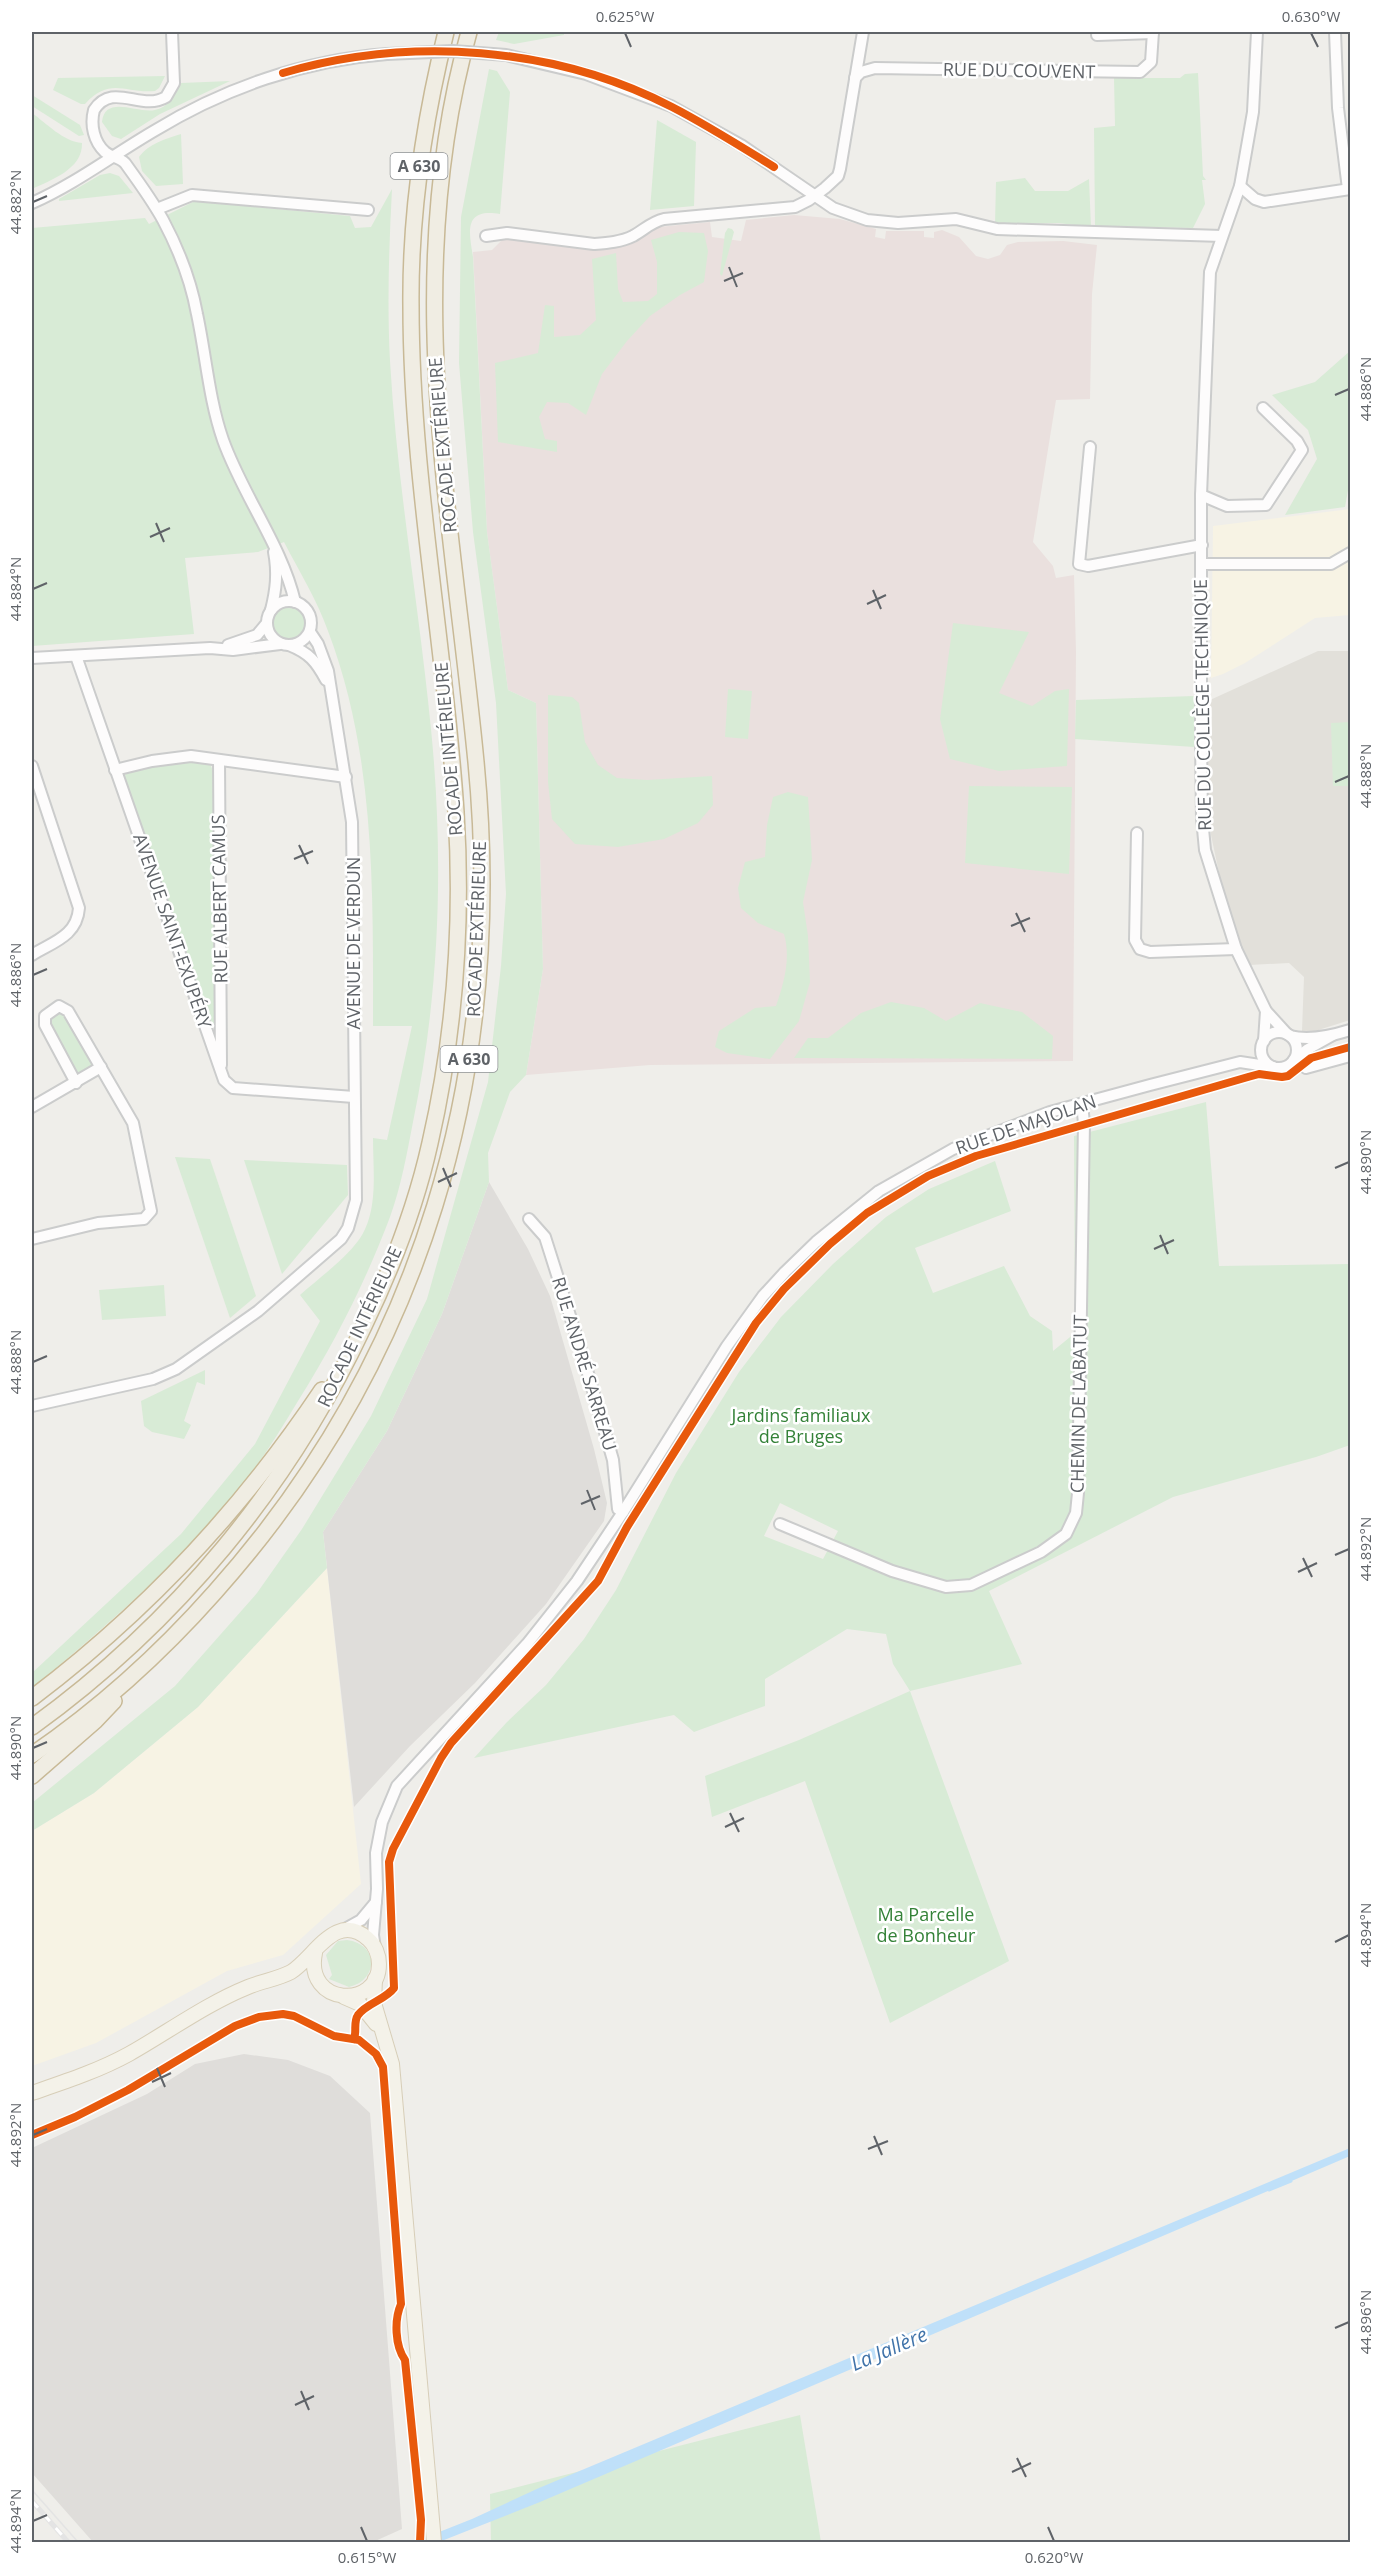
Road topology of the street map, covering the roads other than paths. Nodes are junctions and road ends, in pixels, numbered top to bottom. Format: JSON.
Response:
{"nodes":[{"id":1,"x":172,"y":32,"type":"edge"},
{"id":2,"x":446,"y":32,"type":"edge"},
{"id":3,"x":481,"y":32,"type":"edge"},
{"id":4,"x":863,"y":32,"type":"edge"},
{"id":5,"x":1153,"y":32,"type":"edge"},
{"id":6,"x":1257,"y":32,"type":"edge"},
{"id":7,"x":1335,"y":32,"type":"edge"},
{"id":8,"x":1097,"y":34,"type":"dead end"},
{"id":9,"x":468,"y":36,"type":"edge"},
{"id":10,"x":855,"y":78,"type":"junction"},
{"id":11,"x":115,"y":156,"type":"junction"},
{"id":12,"x":1240,"y":186,"type":"junction"},
{"id":13,"x":1349,"y":189,"type":"edge"},
{"id":14,"x":815,"y":195,"type":"junction"},
{"id":15,"x":32,"y":203,"type":"edge"},
{"id":16,"x":157,"y":209,"type":"junction"},
{"id":17,"x":368,"y":210,"type":"dead end"},
{"id":18,"x":486,"y":236,"type":"dead end"},
{"id":19,"x":1222,"y":236,"type":"junction"},
{"id":20,"x":1263,"y":408,"type":"dead end"},
{"id":21,"x":1090,"y":447,"type":"dead end"},
{"id":22,"x":1201,"y":495,"type":"junction"},
{"id":23,"x":1202,"y":545,"type":"junction"},
{"id":24,"x":272,"y":546,"type":"junction"},
{"id":25,"x":1350,"y":553,"type":"edge"},
{"id":26,"x":1202,"y":564,"type":"junction"},
{"id":27,"x":296,"y":602,"type":"junction"},
{"id":28,"x":271,"y":611,"type":"junction"},
{"id":29,"x":267,"y":623,"type":"junction"},
{"id":30,"x":310,"y":632,"type":"junction"},
{"id":31,"x":285,"y":645,"type":"junction"},
{"id":32,"x":216,"y":648,"type":"junction"},
{"id":33,"x":76,"y":656,"type":"junction"},
{"id":34,"x":32,"y":658,"type":"edge"},
{"id":35,"x":330,"y":688,"type":"junction"},
{"id":36,"x":219,"y":760,"type":"junction"},
{"id":37,"x":32,"y":766,"type":"edge"},
{"id":38,"x":115,"y":770,"type":"junction"},
{"id":39,"x":346,"y":777,"type":"junction"},
{"id":40,"x":1137,"y":833,"type":"dead end"},
{"id":41,"x":1236,"y":949,"type":"junction"},
{"id":42,"x":32,"y":955,"type":"edge"},
{"id":43,"x":1266,"y":1011,"type":"junction"},
{"id":44,"x":1350,"y":1030,"type":"edge"},
{"id":45,"x":1288,"y":1035,"type":"junction"},
{"id":46,"x":1333,"y":1035,"type":"junction"},
{"id":47,"x":1263,"y":1043,"type":"junction"},
{"id":48,"x":1350,"y":1056,"type":"edge"},
{"id":49,"x":1294,"y":1060,"type":"junction"},
{"id":50,"x":1240,"y":1062,"type":"junction"},
{"id":51,"x":101,"y":1067,"type":"junction"},
{"id":52,"x":1273,"y":1067,"type":"junction"},
{"id":53,"x":221,"y":1074,"type":"junction"},
{"id":54,"x":76,"y":1083,"type":"junction"},
{"id":55,"x":354,"y":1097,"type":"junction"},
{"id":56,"x":1082,"y":1104,"type":"junction"},
{"id":57,"x":32,"y":1107,"type":"edge"},
{"id":58,"x":529,"y":1220,"type":"dead end"},
{"id":59,"x":32,"y":1239,"type":"edge"},
{"id":60,"x":362,"y":1331,"type":"junction"},
{"id":61,"x":32,"y":1406,"type":"edge"},
{"id":62,"x":624,"y":1512,"type":"junction"},
{"id":63,"x":780,"y":1524,"type":"dead end"},
{"id":64,"x":174,"y":1636,"type":"junction"},
{"id":65,"x":32,"y":1698,"type":"edge"},
{"id":66,"x":32,"y":1726,"type":"edge"},
{"id":67,"x":32,"y":1755,"type":"edge"},
{"id":68,"x":32,"y":1776,"type":"edge"},
{"id":69,"x":376,"y":1902,"type":"junction"},
{"id":70,"x":340,"y":1931,"type":"junction"},
{"id":71,"x":375,"y":1948,"type":"junction"},
{"id":72,"x":315,"y":1953,"type":"junction"},
{"id":73,"x":288,"y":1974,"type":"junction"},
{"id":74,"x":375,"y":1978,"type":"junction"},
{"id":75,"x":322,"y":1987,"type":"junction"},
{"id":76,"x":337,"y":1995,"type":"junction"},
{"id":77,"x":383,"y":2033,"type":"junction"},
{"id":78,"x":32,"y":2093,"type":"edge"},
{"id":79,"x":433,"y":2536,"type":"edge"}],
"edges":[{"from":1,"to":11,"type":"street"},
{"from":2,"to":60,"type":"highway","name":"ROCADE INTÉRIEURE","number":"A 630"},
{"from":3,"to":9,"type":"highway"},
{"from":4,"to":10,"type":"street"},
{"from":5,"to":8,"type":"street"},
{"from":5,"to":10,"type":"street","name":"RUE DU COUVENT"},
{"from":6,"to":12,"type":"street","name":"RUE DU COLLÈGE TECHNIQUE"},
{"from":7,"to":13,"type":"street"},
{"from":9,"to":64,"type":"highway","name":"ROCADE EXTÉRIEURE","number":"A 630"},
{"from":10,"to":14,"type":"street"},
{"from":11,"to":14,"type":"street","bridge":true},
{"from":11,"to":15,"type":"street"},
{"from":11,"to":16,"type":"street"},
{"from":12,"to":13,"type":"street"},
{"from":12,"to":19,"type":"street","name":"RUE DU COLLÈGE TECHNIQUE"},
{"from":14,"to":18,"type":"street"},
{"from":14,"to":19,"type":"street"},
{"from":16,"to":17,"type":"street"},
{"from":16,"to":24,"type":"street"},
{"from":19,"to":22,"type":"street","name":"RUE DU COLLÈGE TECHNIQUE"},
{"from":20,"to":22,"type":"street"},
{"from":21,"to":23,"type":"street"},
{"from":22,"to":23,"type":"street","name":"RUE DU COLLÈGE TECHNIQUE"},
{"from":23,"to":26,"type":"street","name":"RUE DU COLLÈGE TECHNIQUE"},
{"from":24,"to":27,"type":"street"},
{"from":24,"to":28,"type":"street"},
{"from":25,"to":26,"type":"street"},
{"from":26,"to":41,"type":"street","name":"RUE DU COLLÈGE TECHNIQUE"},
{"from":27,"to":28,"type":"street"},
{"from":27,"to":30,"type":"street"},
{"from":28,"to":29,"type":"street"},
{"from":29,"to":31,"type":"street"},
{"from":29,"to":32,"type":"street"},
{"from":30,"to":31,"type":"street"},
{"from":30,"to":35,"type":"street","name":"AVENUE DE VERDUN"},
{"from":31,"to":32,"type":"street"},
{"from":31,"to":35,"type":"street","name":"AVENUE DE VERDUN"},
{"from":32,"to":33,"type":"street"},
{"from":33,"to":34,"type":"street"},
{"from":33,"to":38,"type":"street","name":"AVENUE SAINT-EXUPÉRY"},
{"from":35,"to":39,"type":"street","name":"AVENUE DE VERDUN"},
{"from":36,"to":38,"type":"street"},
{"from":36,"to":39,"type":"street"},
{"from":36,"to":53,"type":"street","name":"RUE ALBERT CAMUS"},
{"from":37,"to":42,"type":"street"},
{"from":38,"to":53,"type":"street","name":"AVENUE SAINT-EXUPÉRY"},
{"from":39,"to":55,"type":"street","name":"AVENUE DE VERDUN"},
{"from":40,"to":41,"type":"street"},
{"from":41,"to":43,"type":"street","name":"RUE DU COLLÈGE TECHNIQUE"},
{"from":43,"to":45,"type":"street","name":"RUE DU COLLÈGE TECHNIQUE"},
{"from":43,"to":47,"type":"street","name":"RUE DU COLLÈGE TECHNIQUE"},
{"from":44,"to":46,"type":"street"},
{"from":45,"to":46,"type":"street"},
{"from":45,"to":47,"type":"street"},
{"from":45,"to":49,"type":"street"},
{"from":46,"to":49,"type":"street"},
{"from":47,"to":50,"type":"street","name":"RUE DE MAJOLAN"},
{"from":47,"to":52,"type":"street"},
{"from":48,"to":49,"type":"street"},
{"from":49,"to":52,"type":"street"},
{"from":50,"to":52,"type":"street","name":"RUE DE MAJOLAN"},
{"from":50,"to":56,"type":"street","name":"RUE DE MAJOLAN"},
{"from":51,"to":54,"type":"street"},
{"from":51,"to":54,"type":"street"},
{"from":51,"to":59,"type":"street"},
{"from":53,"to":55,"type":"street"},
{"from":54,"to":57,"type":"street"},
{"from":55,"to":61,"type":"street","name":"AVENUE DE VERDUN"},
{"from":56,"to":62,"type":"street","name":"RUE DE MAJOLAN"},
{"from":56,"to":63,"type":"street","name":"CHEMIN DE LABATUT"},
{"from":58,"to":62,"type":"street","name":"RUE ANDRÉ SARREAU"},
{"from":60,"to":65,"type":"highway"},
{"from":60,"to":66,"type":"highway","name":"ROCADE INTÉRIEURE","number":"A 630"},
{"from":62,"to":69,"type":"street","name":"RUE DE MAJOLAN"},
{"from":64,"to":67,"type":"highway","name":"ROCADE EXTÉRIEURE","number":"A 630"},
{"from":64,"to":68,"type":"highway"},
{"from":69,"to":70,"type":"street"},
{"from":69,"to":71,"type":"street","name":"RUE DE MAJOLAN"},
{"from":70,"to":71,"type":"main road"},
{"from":70,"to":72,"type":"main road"},
{"from":71,"to":74,"type":"main road"},
{"from":72,"to":73,"type":"main road"},
{"from":72,"to":75,"type":"main road"},
{"from":73,"to":75,"type":"main road"},
{"from":73,"to":78,"type":"main road"},
{"from":74,"to":76,"type":"main road"},
{"from":74,"to":77,"type":"main road"},
{"from":75,"to":76,"type":"main road"},
{"from":76,"to":77,"type":"main road"},
{"from":77,"to":79,"type":"main road"}]}
